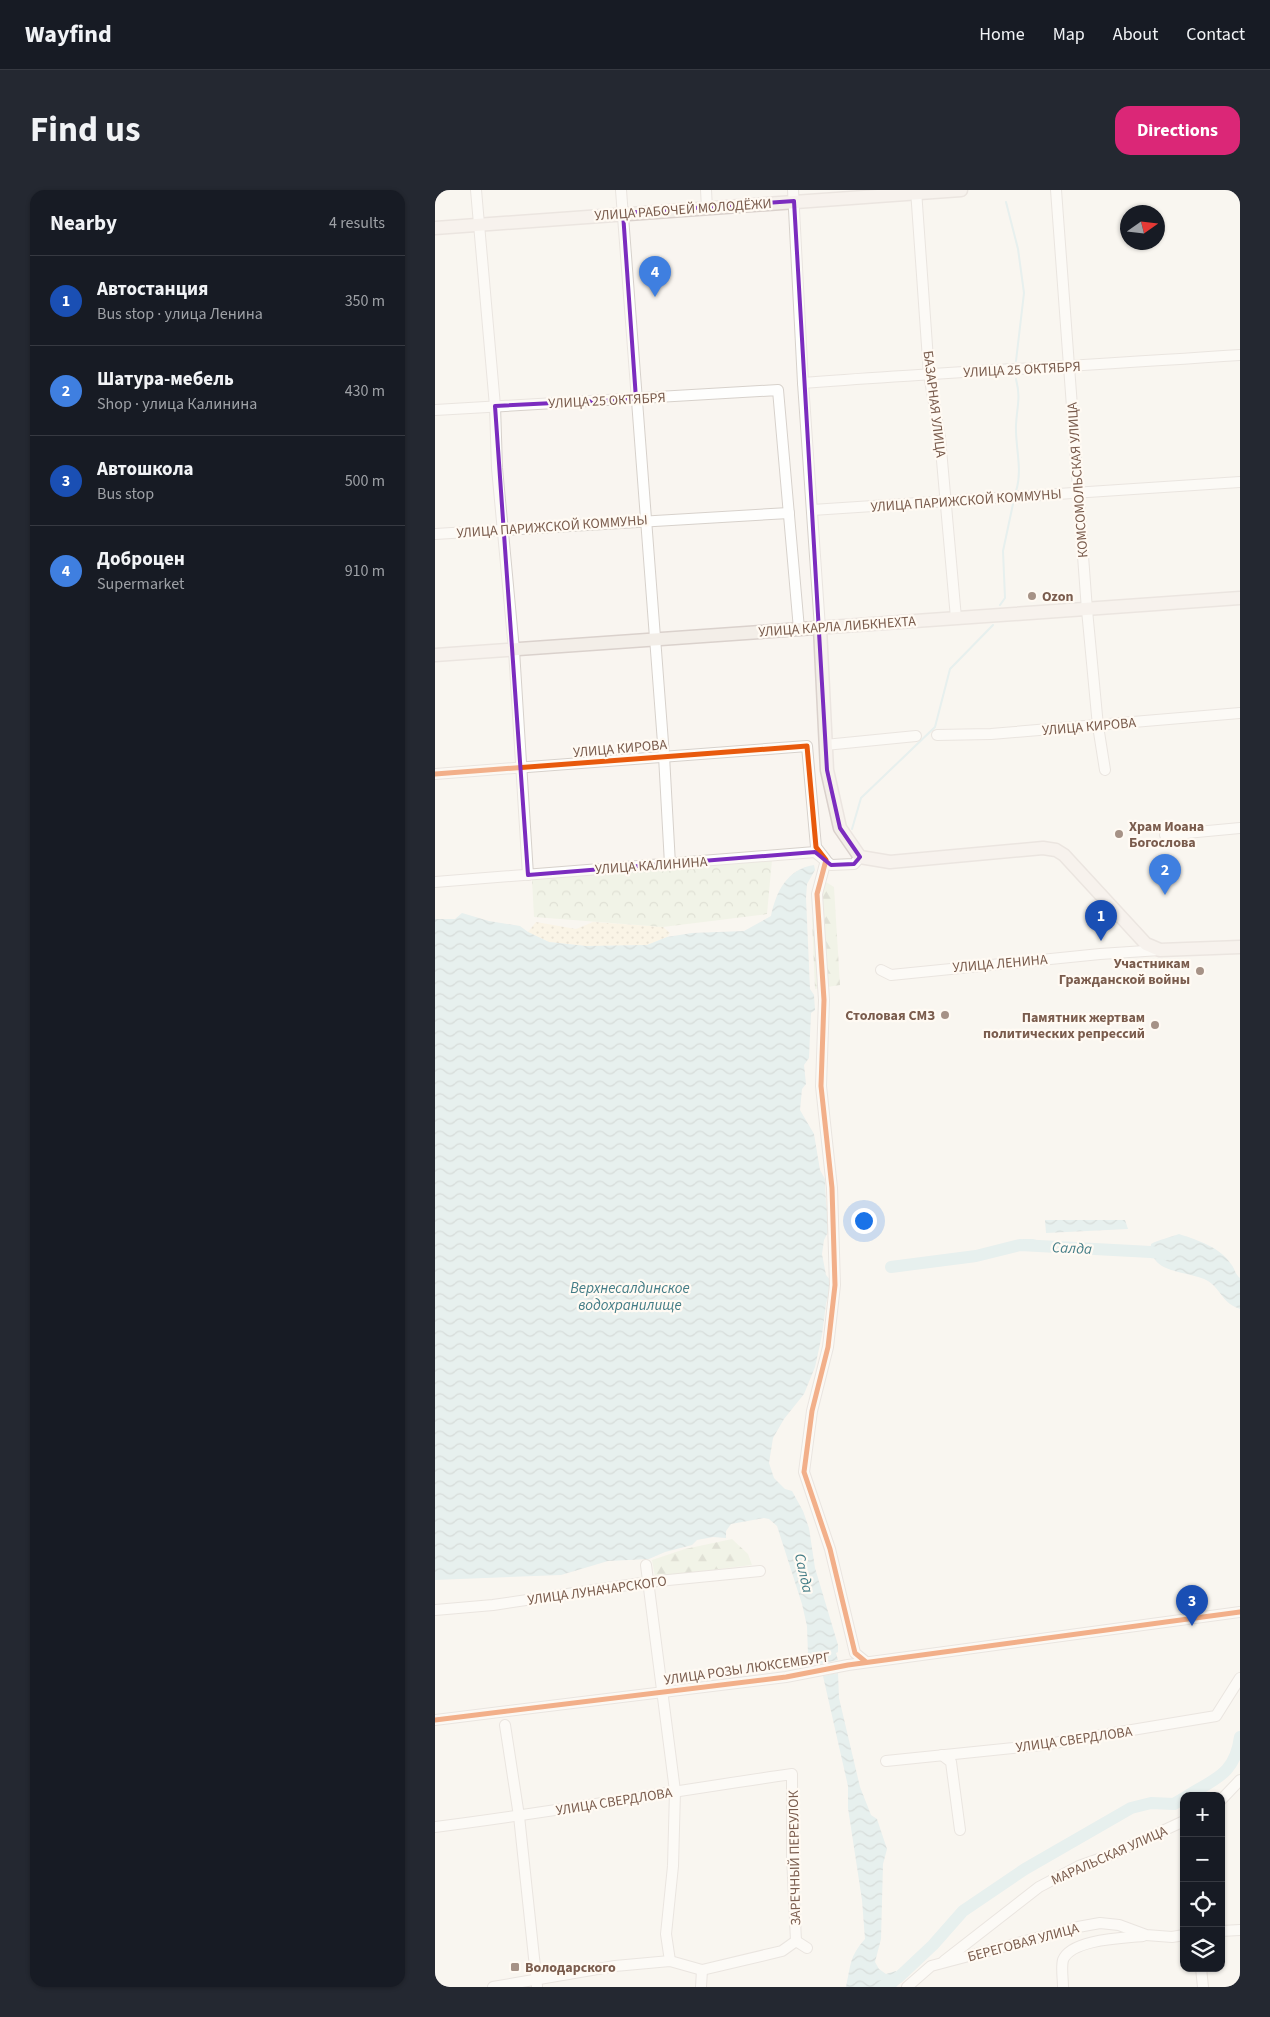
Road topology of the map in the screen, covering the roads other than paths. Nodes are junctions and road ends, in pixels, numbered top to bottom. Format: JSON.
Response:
{"nodes":[{"id":1,"x":476,"y":190,"type":"edge"},
{"id":2,"x":621,"y":190,"type":"edge"},
{"id":3,"x":706,"y":190,"type":"edge"},
{"id":4,"x":961,"y":190,"type":"edge"},
{"id":5,"x":1055,"y":190,"type":"edge"},
{"id":6,"x":916,"y":191,"type":"edge"},
{"id":7,"x":793,"y":196,"type":"edge"},
{"id":8,"x":707,"y":208,"type":"junction"},
{"id":9,"x":623,"y":213,"type":"junction"},
{"id":10,"x":480,"y":224,"type":"junction"},
{"id":11,"x":435,"y":228,"type":"edge"},
{"id":12,"x":1240,"y":355,"type":"edge"},
{"id":13,"x":1069,"y":367,"type":"junction"},
{"id":14,"x":929,"y":374,"type":"junction"},
{"id":15,"x":803,"y":383,"type":"junction"},
{"id":16,"x":636,"y":399,"type":"junction"},
{"id":17,"x":495,"y":406,"type":"junction"},
{"id":18,"x":435,"y":410,"type":"edge"},
{"id":19,"x":1240,"y":482,"type":"edge"},
{"id":20,"x":1078,"y":492,"type":"junction"},
{"id":21,"x":947,"y":501,"type":"junction"},
{"id":22,"x":811,"y":510,"type":"junction"},
{"id":23,"x":789,"y":513,"type":"junction"},
{"id":24,"x":645,"y":520,"type":"junction"},
{"id":25,"x":503,"y":529,"type":"junction"},
{"id":26,"x":435,"y":534,"type":"edge"},
{"id":27,"x":1240,"y":598,"type":"edge"},
{"id":28,"x":1087,"y":610,"type":"junction"},
{"id":29,"x":956,"y":618,"type":"junction"},
{"id":30,"x":820,"y":628,"type":"junction"},
{"id":31,"x":799,"y":629,"type":"junction"},
{"id":32,"x":654,"y":639,"type":"junction"},
{"id":33,"x":514,"y":650,"type":"junction"},
{"id":34,"x":435,"y":655,"type":"edge"},
{"id":35,"x":1240,"y":713,"type":"edge"},
{"id":36,"x":1098,"y":726,"type":"junction"},
{"id":37,"x":937,"y":735,"type":"dead end"},
{"id":38,"x":916,"y":736,"type":"dead end"},
{"id":39,"x":825,"y":745,"type":"junction"},
{"id":40,"x":664,"y":756,"type":"junction"},
{"id":41,"x":522,"y":767,"type":"junction"},
{"id":42,"x":1105,"y":770,"type":"dead end"},
{"id":43,"x":435,"y":774,"type":"edge"},
{"id":44,"x":1240,"y":828,"type":"edge"},
{"id":45,"x":1165,"y":835,"type":"dead end"},
{"id":46,"x":860,"y":857,"type":"junction"},
{"id":47,"x":827,"y":860,"type":"junction"},
{"id":48,"x":670,"y":864,"type":"junction"},
{"id":49,"x":528,"y":875,"type":"junction"},
{"id":50,"x":435,"y":882,"type":"edge"},
{"id":51,"x":1240,"y":948,"type":"edge"},
{"id":52,"x":1160,"y":950,"type":"junction"},
{"id":53,"x":881,"y":970,"type":"dead end"},
{"id":54,"x":646,"y":1565,"type":"dead end"},
{"id":55,"x":760,"y":1570,"type":"dead end"},
{"id":56,"x":648,"y":1582,"type":"junction"},
{"id":57,"x":435,"y":1610,"type":"edge"},
{"id":58,"x":1240,"y":1612,"type":"edge"},
{"id":59,"x":866,"y":1662,"type":"junction"},
{"id":60,"x":1240,"y":1678,"type":"edge"},
{"id":61,"x":663,"y":1692,"type":"junction"},
{"id":62,"x":435,"y":1720,"type":"edge"},
{"id":63,"x":505,"y":1725,"type":"dead end"},
{"id":64,"x":941,"y":1755,"type":"junction"},
{"id":65,"x":886,"y":1760,"type":"dead end"},
{"id":66,"x":792,"y":1774,"type":"joint"},
{"id":67,"x":1240,"y":1780,"type":"edge"},
{"id":68,"x":675,"y":1790,"type":"junction"},
{"id":69,"x":1225,"y":1796,"type":"edge"},
{"id":70,"x":519,"y":1816,"type":"junction"},
{"id":71,"x":1180,"y":1823,"type":"edge"},
{"id":72,"x":435,"y":1827,"type":"edge"},
{"id":73,"x":961,"y":1830,"type":"dead end"},
{"id":74,"x":1225,"y":1930,"type":"edge"},
{"id":75,"x":1240,"y":1930,"type":"edge"},
{"id":76,"x":1146,"y":1935,"type":"junction"},
{"id":77,"x":1180,"y":1936,"type":"edge"},
{"id":78,"x":796,"y":1941,"type":"junction"},
{"id":79,"x":807,"y":1948,"type":"dead end"},
{"id":80,"x":670,"y":1961,"type":"junction"},
{"id":81,"x":939,"y":1964,"type":"junction"},
{"id":82,"x":702,"y":1970,"type":"junction"},
{"id":83,"x":1201,"y":1972,"type":"edge"},
{"id":84,"x":537,"y":1984,"type":"edge"},
{"id":85,"x":493,"y":1987,"type":"edge"},
{"id":86,"x":701,"y":1987,"type":"edge"},
{"id":87,"x":907,"y":1987,"type":"edge"},
{"id":88,"x":1063,"y":1987,"type":"edge"},
{"id":89,"x":1203,"y":1987,"type":"edge"}],
"edges":[{"from":1,"to":10,"type":"street"},
{"from":2,"to":9,"type":"street"},
{"from":3,"to":8,"type":"street"},
{"from":4,"to":6,"type":"main road","name":"УЛИЦА РАБОЧЕЙ МОЛОДЁЖИ"},
{"from":5,"to":13,"type":"street","name":"КОМСОМОЛЬСКАЯ УЛИЦА"},
{"from":6,"to":7,"type":"main road","name":"УЛИЦА РАБОЧЕЙ МОЛОДЁЖИ"},
{"from":6,"to":14,"type":"street","name":"БАЗАРНАЯ УЛИЦА"},
{"from":7,"to":8,"type":"main road","name":"УЛИЦА РАБОЧЕЙ МОЛОДЁЖИ"},
{"from":7,"to":15,"type":"street"},
{"from":8,"to":9,"type":"main road","name":"УЛИЦА РАБОЧЕЙ МОЛОДЁЖИ"},
{"from":9,"to":10,"type":"main road","name":"УЛИЦА РАБОЧЕЙ МОЛОДЁЖИ"},
{"from":9,"to":16,"type":"street"},
{"from":10,"to":11,"type":"main road","name":"УЛИЦА РАБОЧЕЙ МОЛОДЁЖИ"},
{"from":10,"to":17,"type":"street"},
{"from":12,"to":13,"type":"street","name":"УЛИЦА 25 ОКТЯБРЯ"},
{"from":13,"to":14,"type":"street","name":"УЛИЦА 25 ОКТЯБРЯ"},
{"from":13,"to":20,"type":"street","name":"КОМСОМОЛЬСКАЯ УЛИЦА"},
{"from":14,"to":15,"type":"street","name":"УЛИЦА 25 ОКТЯБРЯ"},
{"from":14,"to":21,"type":"street","name":"БАЗАРНАЯ УЛИЦА"},
{"from":15,"to":22,"type":"street"},
{"from":16,"to":17,"type":"street","name":"УЛИЦА 25 ОКТЯБРЯ"},
{"from":16,"to":23,"type":"street","name":"УЛИЦА 25 ОКТЯБРЯ"},
{"from":16,"to":24,"type":"street"},
{"from":17,"to":18,"type":"street","name":"УЛИЦА 25 ОКТЯБРЯ"},
{"from":17,"to":25,"type":"street"},
{"from":19,"to":20,"type":"street","name":"УЛИЦА ПАРИЖСКОЙ КОММУНЫ"},
{"from":20,"to":21,"type":"street","name":"УЛИЦА ПАРИЖСКОЙ КОММУНЫ"},
{"from":20,"to":28,"type":"street","name":"КОМСОМОЛЬСКАЯ УЛИЦА"},
{"from":21,"to":22,"type":"street","name":"УЛИЦА ПАРИЖСКОЙ КОММУНЫ"},
{"from":21,"to":29,"type":"street","name":"БАЗАРНАЯ УЛИЦА"},
{"from":22,"to":30,"type":"street"},
{"from":23,"to":24,"type":"street","name":"УЛИЦА ПАРИЖСКОЙ КОММУНЫ"},
{"from":23,"to":31,"type":"street"},
{"from":24,"to":25,"type":"street","name":"УЛИЦА ПАРИЖСКОЙ КОММУНЫ"},
{"from":24,"to":32,"type":"street"},
{"from":25,"to":26,"type":"street","name":"УЛИЦА ПАРИЖСКОЙ КОММУНЫ"},
{"from":25,"to":33,"type":"street"},
{"from":27,"to":28,"type":"main road","name":"УЛИЦА КАРЛА ЛИБКНЕХТА"},
{"from":28,"to":29,"type":"main road","name":"УЛИЦА КАРЛА ЛИБКНЕХТА"},
{"from":28,"to":36,"type":"street","name":"КОМСОМОЛЬСКАЯ УЛИЦА"},
{"from":29,"to":30,"type":"main road","name":"УЛИЦА КАРЛА ЛИБКНЕХТА"},
{"from":30,"to":31,"type":"main road","name":"УЛИЦА КАРЛА ЛИБКНЕХТА"},
{"from":30,"to":39,"type":"main road"},
{"from":31,"to":32,"type":"main road","name":"УЛИЦА КАРЛА ЛИБКНЕХТА"},
{"from":32,"to":33,"type":"main road","name":"УЛИЦА КАРЛА ЛИБКНЕХТА"},
{"from":32,"to":40,"type":"street"},
{"from":33,"to":34,"type":"main road","name":"УЛИЦА КАРЛА ЛИБКНЕХТА"},
{"from":33,"to":41,"type":"street"},
{"from":35,"to":36,"type":"street","name":"УЛИЦА КИРОВА"},
{"from":36,"to":37,"type":"street","name":"УЛИЦА КИРОВА"},
{"from":36,"to":42,"type":"street","name":"КОМСОМОЛЬСКАЯ УЛИЦА"},
{"from":38,"to":39,"type":"street"},
{"from":39,"to":46,"type":"main road"},
{"from":40,"to":41,"type":"street","name":"УЛИЦА КИРОВА"},
{"from":40,"to":47,"type":"street","name":"УЛИЦА КИРОВА"},
{"from":40,"to":48,"type":"street"},
{"from":41,"to":43,"type":"street","name":"УЛИЦА КИРОВА"},
{"from":41,"to":49,"type":"street"},
{"from":44,"to":45,"type":"street"},
{"from":46,"to":47,"type":"street","name":"УЛИЦА КАЛИНИНА"},
{"from":46,"to":52,"type":"main road"},
{"from":47,"to":48,"type":"street","name":"УЛИЦА КАЛИНИНА"},
{"from":47,"to":59,"type":"street"},
{"from":48,"to":49,"type":"street","name":"УЛИЦА КАЛИНИНА"},
{"from":49,"to":50,"type":"street","name":"УЛИЦА КАЛИНИНА"},
{"from":51,"to":52,"type":"main road","name":"УЛИЦА ЛЕНИНА"},
{"from":52,"to":53,"type":"street","name":"УЛИЦА ЛЕНИНА"},
{"from":54,"to":56,"type":"street"},
{"from":55,"to":56,"type":"street","name":"УЛИЦА ЛУНАЧАРСКОГО"},
{"from":56,"to":57,"type":"street","name":"УЛИЦА ЛУНАЧАРСКОГО"},
{"from":56,"to":61,"type":"street"},
{"from":58,"to":59,"type":"street","name":"УЛИЦА РОЗЫ ЛЮКСЕМБУРГ"},
{"from":59,"to":61,"type":"street","name":"УЛИЦА РОЗЫ ЛЮКСЕМБУРГ"},
{"from":60,"to":64,"type":"street","name":"УЛИЦА СВЕРДЛОВА"},
{"from":61,"to":62,"type":"street","name":"УЛИЦА РОЗЫ ЛЮКСЕМБУРГ"},
{"from":61,"to":68,"type":"street"},
{"from":63,"to":70,"type":"street"},
{"from":64,"to":65,"type":"street","name":"УЛИЦА СВЕРДЛОВА"},
{"from":64,"to":73,"type":"street"},
{"from":66,"to":68,"type":"street","name":"УЛИЦА СВЕРДЛОВА"},
{"from":66,"to":78,"type":"street","name":"ЗАРЕЧНЫЙ ПЕРЕУЛОК"},
{"from":67,"to":69,"type":"street"},
{"from":68,"to":70,"type":"street","name":"УЛИЦА СВЕРДЛОВА"},
{"from":68,"to":80,"type":"street"},
{"from":70,"to":72,"type":"street","name":"УЛИЦА СВЕРДЛОВА"},
{"from":70,"to":84,"type":"street"},
{"from":71,"to":81,"type":"street","name":"МАРАЛЬСКАЯ УЛИЦА"},
{"from":74,"to":75,"type":"street"},
{"from":76,"to":77,"type":"street","name":"БЕРЕГОВАЯ УЛИЦА"},
{"from":76,"to":81,"type":"street","name":"БЕРЕГОВАЯ УЛИЦА"},
{"from":76,"to":88,"type":"street","name":"БЕРЕГОВАЯ УЛИЦА"},
{"from":78,"to":79,"type":"street"},
{"from":78,"to":82,"type":"street"},
{"from":80,"to":82,"type":"street"},
{"from":80,"to":84,"type":"street"},
{"from":81,"to":87,"type":"street","name":"БЕРЕГОВАЯ УЛИЦА"},
{"from":82,"to":86,"type":"street"},
{"from":83,"to":89,"type":"street"},
{"from":84,"to":85,"type":"street"}]}
